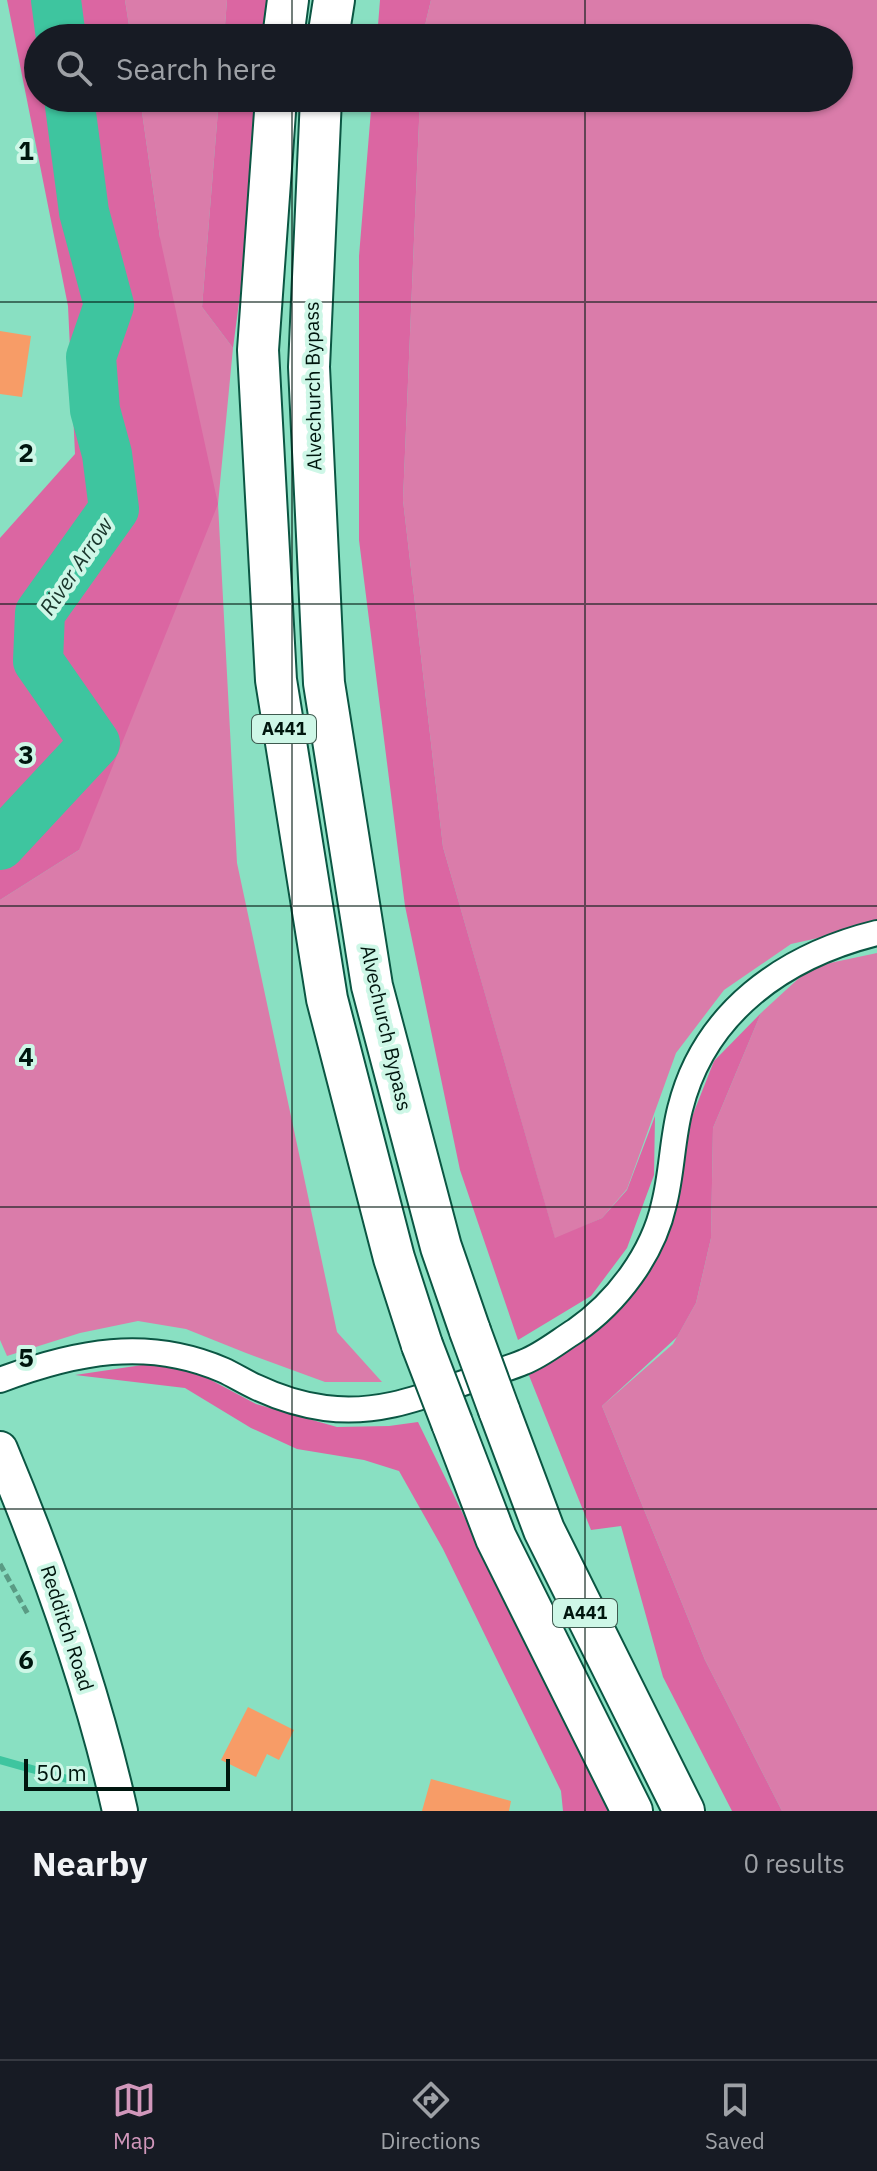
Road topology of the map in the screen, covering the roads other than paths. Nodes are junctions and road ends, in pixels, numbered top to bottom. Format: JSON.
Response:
{"nodes":[{"id":1,"x":288,"y":0,"type":"edge"},
{"id":2,"x":334,"y":0,"type":"edge"},
{"id":3,"x":285,"y":24,"type":"edge"},
{"id":4,"x":330,"y":24,"type":"edge"},
{"id":5,"x":275,"y":112,"type":"edge"},
{"id":6,"x":320,"y":112,"type":"edge"},
{"id":7,"x":877,"y":933,"type":"edge"},
{"id":8,"x":0,"y":1380,"type":"edge"},
{"id":9,"x":0,"y":1449,"type":"edge"},
{"id":10,"x":120,"y":1811,"type":"edge"},
{"id":11,"x":632,"y":1811,"type":"edge"},
{"id":12,"x":684,"y":1811,"type":"edge"}],
"edges":[{"from":1,"to":3,"type":"highway"},
{"from":2,"to":4,"type":"highway"},
{"from":5,"to":11,"type":"highway","number":"A441","bridge":true},
{"from":6,"to":12,"type":"highway","name":"Alvechurch Bypass","number":"A441","bridge":true},
{"from":7,"to":8,"type":"street"},
{"from":9,"to":10,"type":"main road","name":"Redditch Road"}]}
